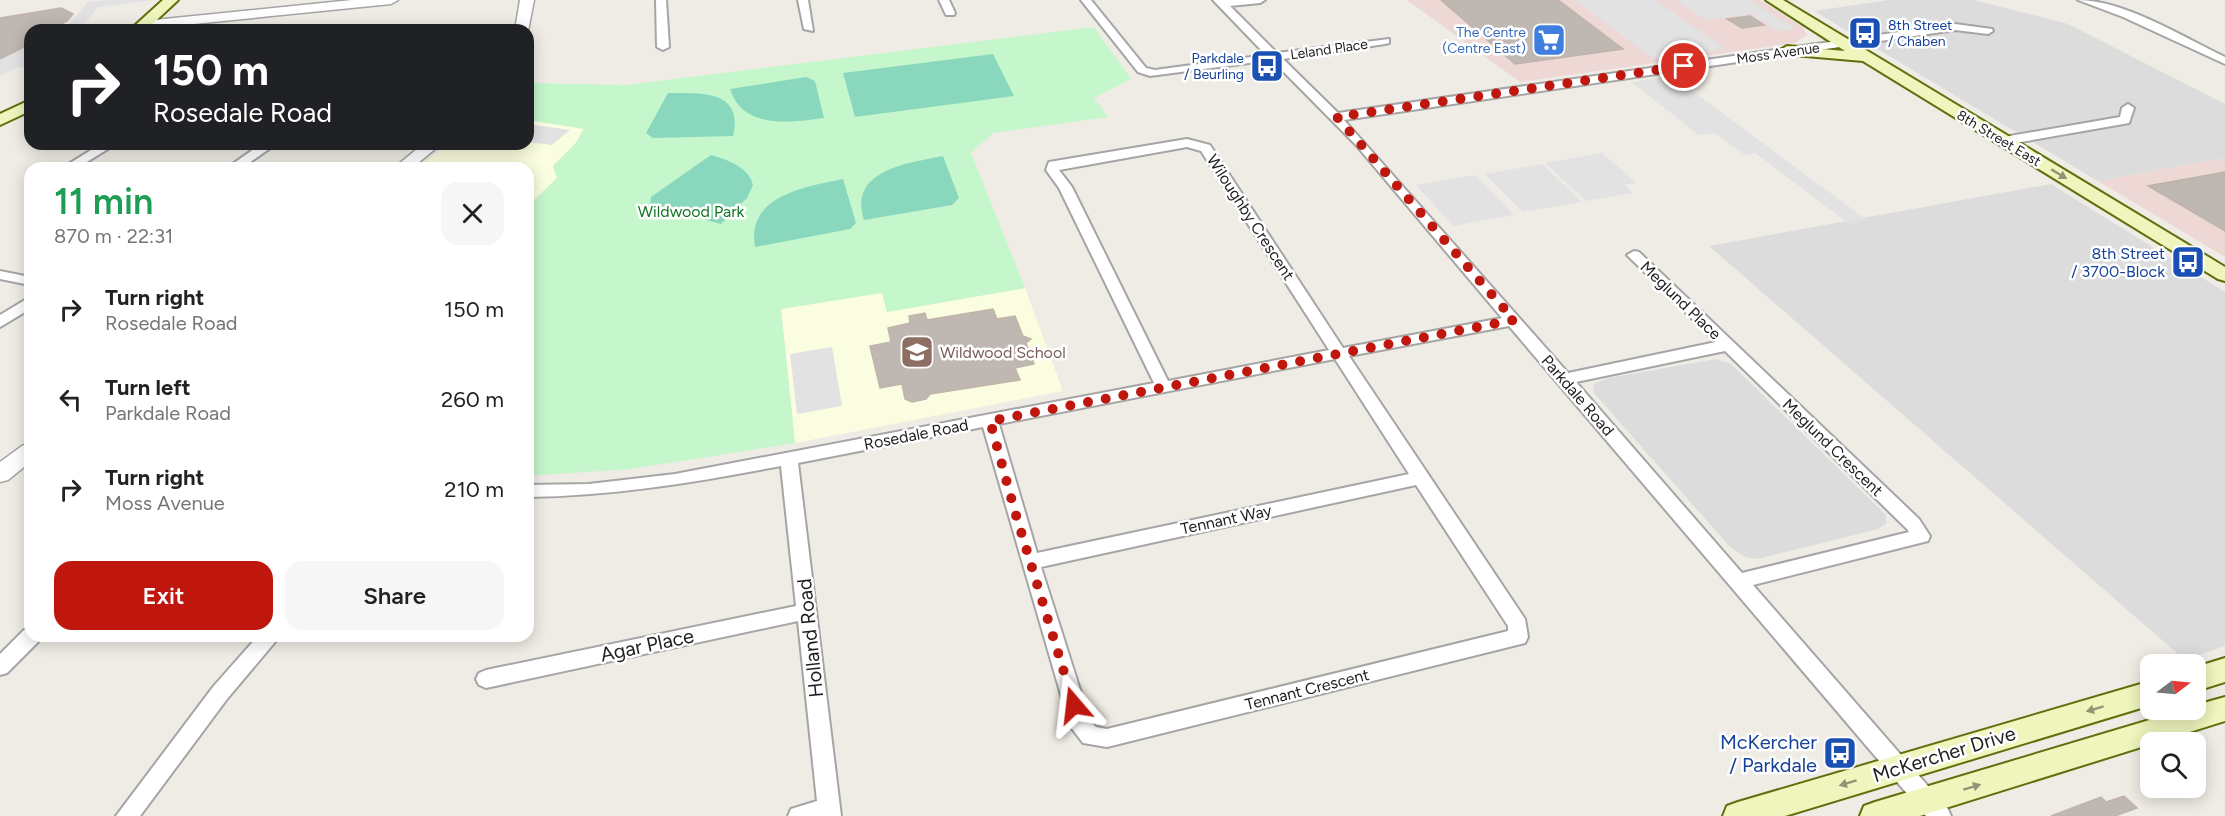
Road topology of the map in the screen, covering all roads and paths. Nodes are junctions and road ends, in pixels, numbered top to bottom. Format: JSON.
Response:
{"nodes":[{"id":1,"x":171,"y":0,"type":"edge"},
{"id":2,"x":188,"y":0,"type":"edge"},
{"id":3,"x":391,"y":0,"type":"edge"},
{"id":4,"x":527,"y":0,"type":"edge"},
{"id":5,"x":662,"y":0,"type":"edge"},
{"id":6,"x":803,"y":0,"type":"edge"},
{"id":7,"x":944,"y":0,"type":"edge"},
{"id":8,"x":1086,"y":0,"type":"edge"},
{"id":9,"x":1260,"y":0,"type":"edge"},
{"id":10,"x":1773,"y":0,"type":"edge"},
{"id":11,"x":1795,"y":0,"type":"edge"},
{"id":12,"x":2083,"y":0,"type":"edge"},
{"id":13,"x":1220,"y":2,"type":"edge"},
{"id":14,"x":950,"y":13,"type":"dead end"},
{"id":15,"x":1810,"y":23,"type":"junction"},
{"id":16,"x":153,"y":24,"type":"edge"},
{"id":17,"x":155,"y":24,"type":"edge"},
{"id":18,"x":178,"y":24,"type":"edge"},
{"id":19,"x":523,"y":24,"type":"edge"},
{"id":20,"x":809,"y":29,"type":"dead end"},
{"id":21,"x":1988,"y":32,"type":"dead end"},
{"id":22,"x":1385,"y":41,"type":"dead end"},
{"id":23,"x":1863,"y":41,"type":"junction"},
{"id":24,"x":1844,"y":44,"type":"junction"},
{"id":25,"x":663,"y":47,"type":"dead end"},
{"id":26,"x":1787,"y":51,"type":"junction"},
{"id":27,"x":1274,"y":56,"type":"junction"},
{"id":28,"x":2225,"y":61,"type":"edge"},
{"id":29,"x":1883,"y":68,"type":"junction"},
{"id":30,"x":24,"y":96,"type":"edge"},
{"id":31,"x":24,"y":108,"type":"edge"},
{"id":32,"x":2128,"y":108,"type":"dead end"},
{"id":33,"x":0,"y":109,"type":"edge"},
{"id":34,"x":1337,"y":117,"type":"junction"},
{"id":35,"x":0,"y":120,"type":"edge"},
{"id":36,"x":2025,"y":137,"type":"junction"},
{"id":37,"x":2004,"y":141,"type":"junction"},
{"id":38,"x":100,"y":150,"type":"edge"},
{"id":39,"x":261,"y":150,"type":"edge"},
{"id":40,"x":425,"y":150,"type":"edge"},
{"id":41,"x":79,"y":162,"type":"edge"},
{"id":42,"x":242,"y":162,"type":"edge"},
{"id":43,"x":410,"y":162,"type":"edge"},
{"id":44,"x":1634,"y":255,"type":"dead end"},
{"id":45,"x":2225,"y":257,"type":"edge"},
{"id":46,"x":0,"y":275,"type":"edge"},
{"id":47,"x":2225,"y":275,"type":"edge"},
{"id":48,"x":24,"y":280,"type":"edge"},
{"id":49,"x":24,"y":306,"type":"edge"},
{"id":50,"x":1514,"y":320,"type":"junction"},
{"id":51,"x":0,"y":322,"type":"edge"},
{"id":52,"x":1728,"y":345,"type":"junction"},
{"id":53,"x":1341,"y":352,"type":"junction"},
{"id":54,"x":1564,"y":379,"type":"junction"},
{"id":55,"x":1163,"y":386,"type":"junction"},
{"id":56,"x":990,"y":421,"type":"junction"},
{"id":57,"x":24,"y":456,"type":"edge"},
{"id":58,"x":789,"y":459,"type":"junction"},
{"id":59,"x":0,"y":474,"type":"edge"},
{"id":60,"x":1422,"y":477,"type":"junction"},
{"id":61,"x":534,"y":491,"type":"edge"},
{"id":62,"x":1030,"y":561,"type":"junction"},
{"id":63,"x":1738,"y":581,"type":"junction"},
{"id":64,"x":807,"y":611,"type":"junction"},
{"id":65,"x":25,"y":642,"type":"edge"},
{"id":66,"x":265,"y":642,"type":"edge"},
{"id":67,"x":0,"y":667,"type":"edge"},
{"id":68,"x":2225,"y":670,"type":"edge"},
{"id":69,"x":2206,"y":676,"type":"edge"},
{"id":70,"x":486,"y":679,"type":"dead end"},
{"id":71,"x":2140,"y":696,"type":"edge"},
{"id":72,"x":2225,"y":709,"type":"edge"},
{"id":73,"x":1899,"y":768,"type":"junction"},
{"id":74,"x":1933,"y":808,"type":"edge"},
{"id":75,"x":830,"y":812,"type":"edge"},
{"id":76,"x":127,"y":816,"type":"edge"},
{"id":77,"x":799,"y":816,"type":"edge"},
{"id":78,"x":1738,"y":816,"type":"edge"},
{"id":79,"x":1875,"y":816,"type":"edge"}],
"edges":[{"from":1,"to":16,"type":"main road"},
{"from":2,"to":17,"type":"main road"},
{"from":3,"to":18,"type":"street"},
{"from":4,"to":19,"type":"street"},
{"from":5,"to":25,"type":"street"},
{"from":6,"to":20,"type":"street"},
{"from":7,"to":14,"type":"street"},
{"from":8,"to":27,"type":"street","name":"Leland Place"},
{"from":9,"to":13,"type":"street"},
{"from":10,"to":15,"type":"main road","name":"8th Street East"},
{"from":11,"to":23,"type":"main road","name":"8th Street East"},
{"from":12,"to":28,"type":"street"},
{"from":13,"to":27,"type":"street","name":"Parkdale Road"},
{"from":15,"to":24,"type":"main road","name":"8th Street East"},
{"from":15,"to":26,"type":"main road"},
{"from":21,"to":23,"type":"street","name":"Moss Avenue"},
{"from":22,"to":27,"type":"street","name":"Leland Place"},
{"from":23,"to":24,"type":"street","name":"Moss Avenue"},
{"from":23,"to":36,"type":"main road","name":"8th Street East"},
{"from":24,"to":26,"type":"street","name":"Moss Avenue"},
{"from":24,"to":29,"type":"main road","name":"8th Street East"},
{"from":26,"to":29,"type":"main road"},
{"from":26,"to":34,"type":"street","name":"Moss Avenue"},
{"from":27,"to":34,"type":"street","name":"Parkdale Road"},
{"from":29,"to":37,"type":"main road","name":"8th Street East"},
{"from":30,"to":33,"type":"main road"},
{"from":31,"to":35,"type":"main road"},
{"from":32,"to":36,"type":"street"},
{"from":34,"to":50,"type":"street","name":"Parkdale Road"},
{"from":36,"to":37,"type":"street"},
{"from":36,"to":45,"type":"main road","name":"8th Street East"},
{"from":37,"to":47,"type":"main road","name":"8th Street East","one_way":true},
{"from":38,"to":41,"type":"street"},
{"from":39,"to":42,"type":"street"},
{"from":40,"to":43,"type":"street"},
{"from":44,"to":52,"type":"street","name":"Meglund Place"},
{"from":46,"to":48,"type":"street"},
{"from":49,"to":51,"type":"street"},
{"from":50,"to":53,"type":"street","name":"Rosedale Road"},
{"from":50,"to":54,"type":"street","name":"Parkdale Road"},
{"from":52,"to":54,"type":"street"},
{"from":52,"to":63,"type":"street","name":"Meglund Crescent"},
{"from":53,"to":55,"type":"street","name":"Rosedale Road"},
{"from":53,"to":55,"type":"street","name":"Wiloughby Crescent"},
{"from":53,"to":60,"type":"street","name":"Tennant Crescent"},
{"from":54,"to":63,"type":"street","name":"Parkdale Road"},
{"from":55,"to":56,"type":"street","name":"Rosedale Road"},
{"from":56,"to":58,"type":"street","name":"Rosedale Road"},
{"from":56,"to":62,"type":"street","name":"Tennant Crescent"},
{"from":57,"to":59,"type":"street"},
{"from":58,"to":61,"type":"street","name":"Rosedale Road"},
{"from":58,"to":64,"type":"street","name":"Holland Road"},
{"from":60,"to":62,"type":"street","name":"Tennant Way"},
{"from":60,"to":62,"type":"street","name":"Tennant Crescent"},
{"from":63,"to":73,"type":"street","name":"Parkdale Road"},
{"from":64,"to":70,"type":"street","name":"Agar Place"},
{"from":64,"to":75,"type":"street","name":"Holland Road"},
{"from":65,"to":67,"type":"street"},
{"from":66,"to":76,"type":"street"},
{"from":68,"to":69,"type":"main road"},
{"from":71,"to":73,"type":"main road","name":"McKercher Drive","one_way":true},
{"from":74,"to":72,"type":"main road","one_way":true},
{"from":73,"to":74,"type":"street","name":"Parkdale Road"},
{"from":73,"to":78,"type":"main road","name":"McKercher Drive","one_way":true},
{"from":74,"to":79,"type":"main road"},
{"from":75,"to":77,"type":"street"}]}
